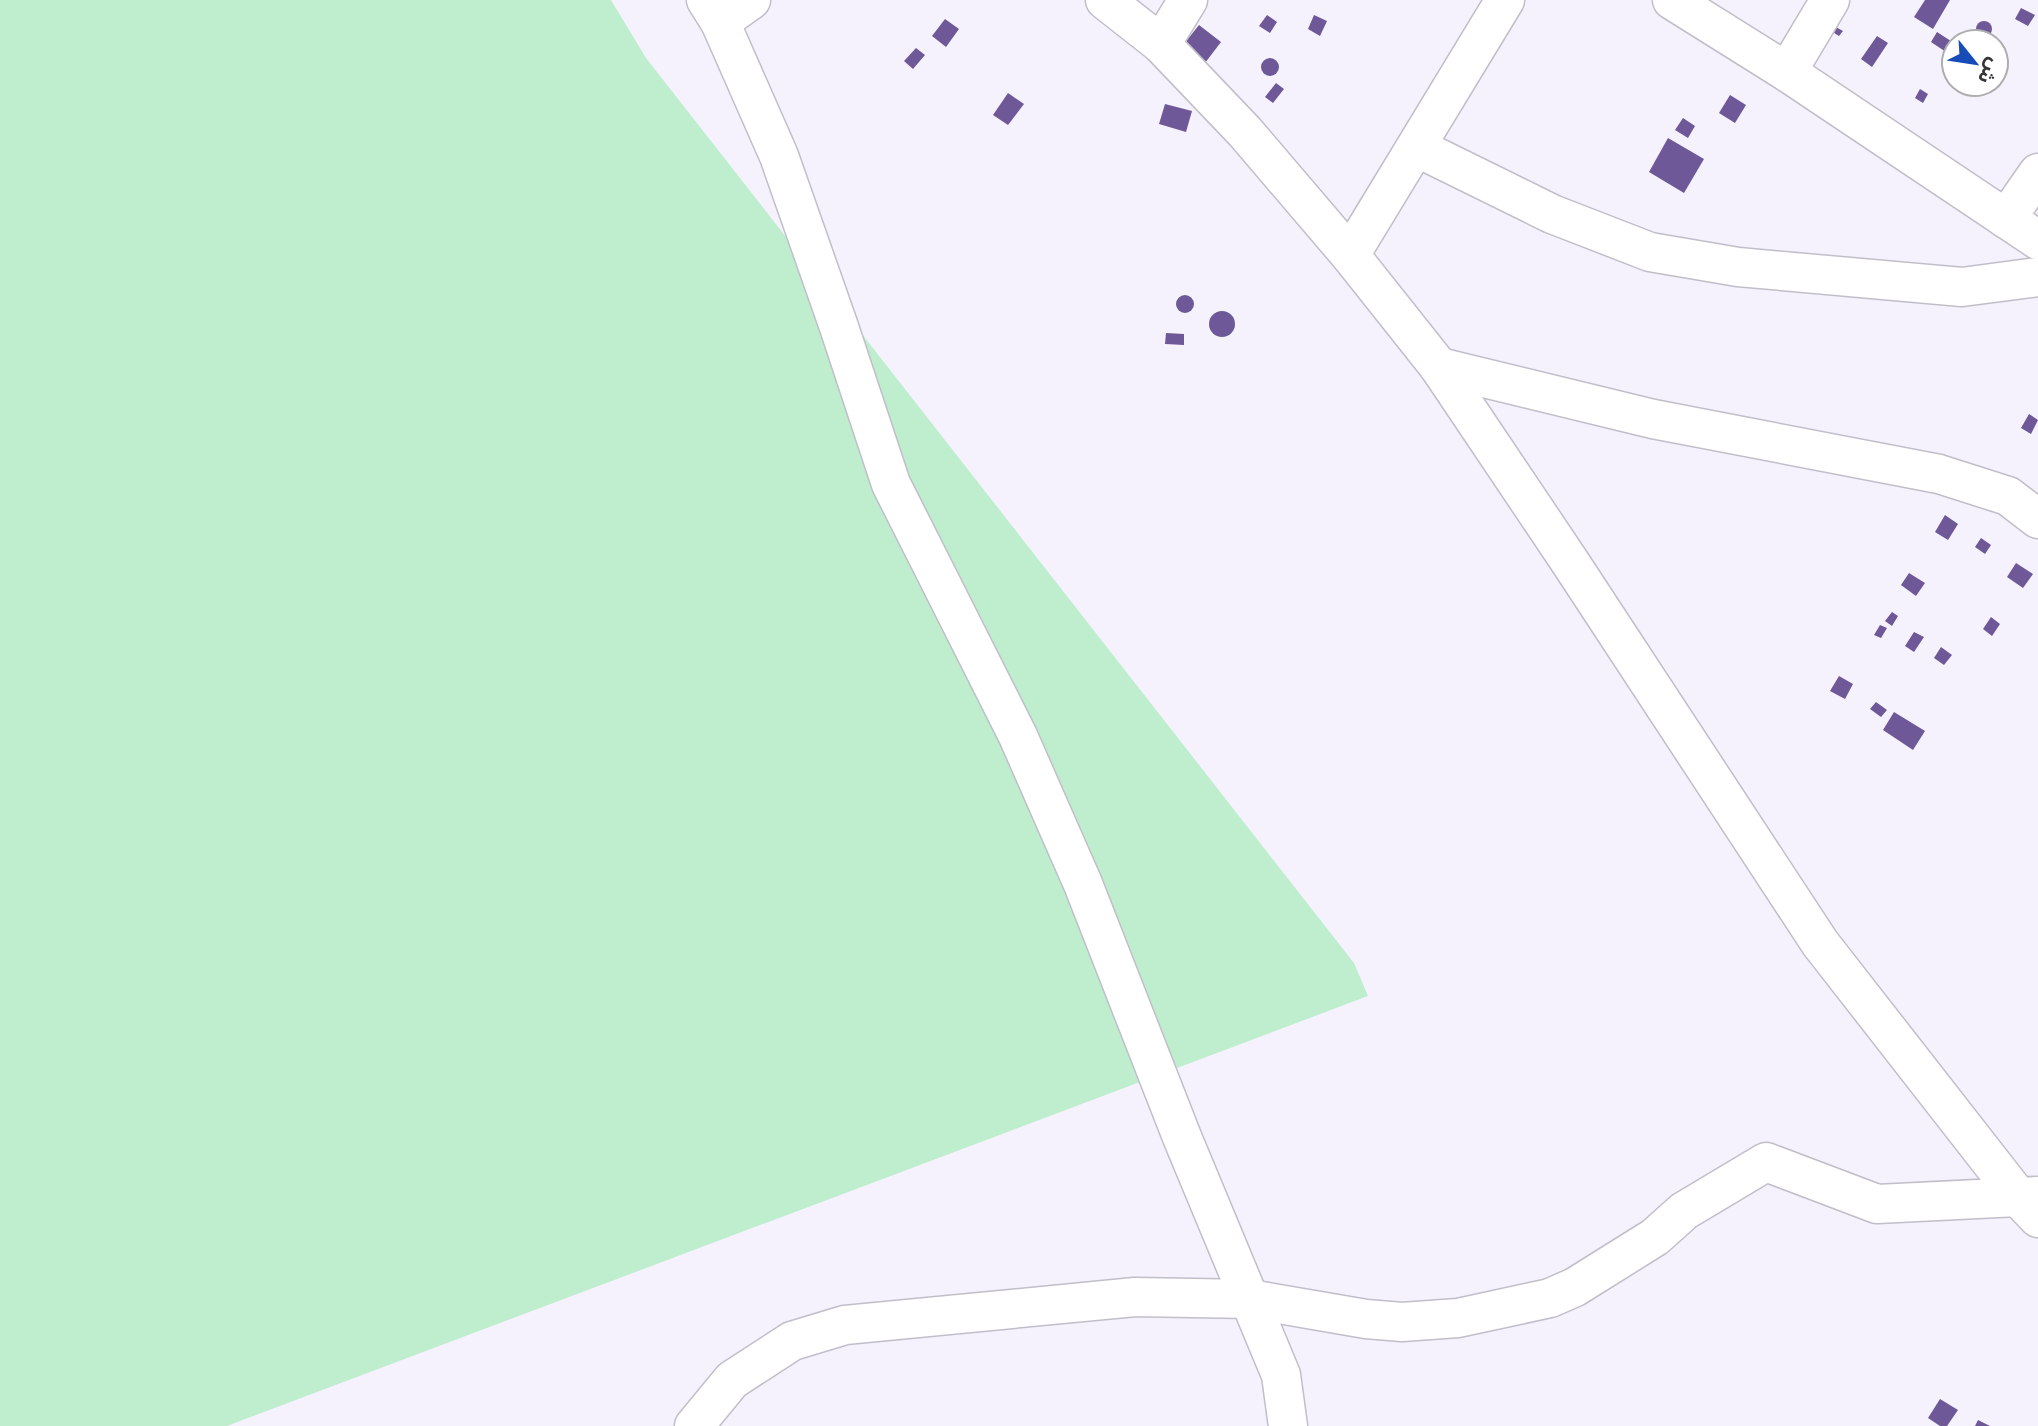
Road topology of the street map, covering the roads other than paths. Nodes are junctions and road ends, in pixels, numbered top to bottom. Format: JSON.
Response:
{"nodes":[{"id":1,"x":751,"y":0,"type":"edge"},
{"id":2,"x":1105,"y":0,"type":"edge"},
{"id":3,"x":1188,"y":0,"type":"edge"},
{"id":4,"x":1505,"y":0,"type":"edge"},
{"id":5,"x":1672,"y":0,"type":"edge"},
{"id":6,"x":1830,"y":0,"type":"edge"},
{"id":7,"x":713,"y":11,"type":"edge"},
{"id":8,"x":1161,"y":44,"type":"junction"},
{"id":9,"x":1787,"y":72,"type":"junction"},
{"id":10,"x":1416,"y":147,"type":"junction"},
{"id":11,"x":2038,"y":173,"type":"edge"},
{"id":12,"x":2006,"y":219,"type":"junction"},
{"id":13,"x":2038,"y":240,"type":"edge"},
{"id":14,"x":1350,"y":255,"type":"junction"},
{"id":15,"x":2038,"y":277,"type":"edge"},
{"id":16,"x":1439,"y":368,"type":"junction"},
{"id":17,"x":2038,"y":519,"type":"edge"},
{"id":18,"x":2032,"y":1204,"type":"edge"},
{"id":19,"x":1250,"y":1299,"type":"junction"},
{"id":20,"x":694,"y":1426,"type":"edge"},
{"id":21,"x":1288,"y":1426,"type":"edge"}],
"edges":[{"from":1,"to":7,"type":"street"},
{"from":2,"to":8,"type":"street"},
{"from":3,"to":8,"type":"street"},
{"from":4,"to":10,"type":"street"},
{"from":5,"to":9,"type":"street"},
{"from":6,"to":9,"type":"street"},
{"from":7,"to":19,"type":"street"},
{"from":8,"to":14,"type":"street"},
{"from":9,"to":12,"type":"street"},
{"from":10,"to":14,"type":"street"},
{"from":10,"to":15,"type":"street"},
{"from":11,"to":12,"type":"street"},
{"from":12,"to":13,"type":"street"},
{"from":14,"to":16,"type":"street"},
{"from":16,"to":17,"type":"street"},
{"from":16,"to":18,"type":"street"},
{"from":18,"to":19,"type":"street"},
{"from":19,"to":20,"type":"street"},
{"from":19,"to":21,"type":"street"}]}
